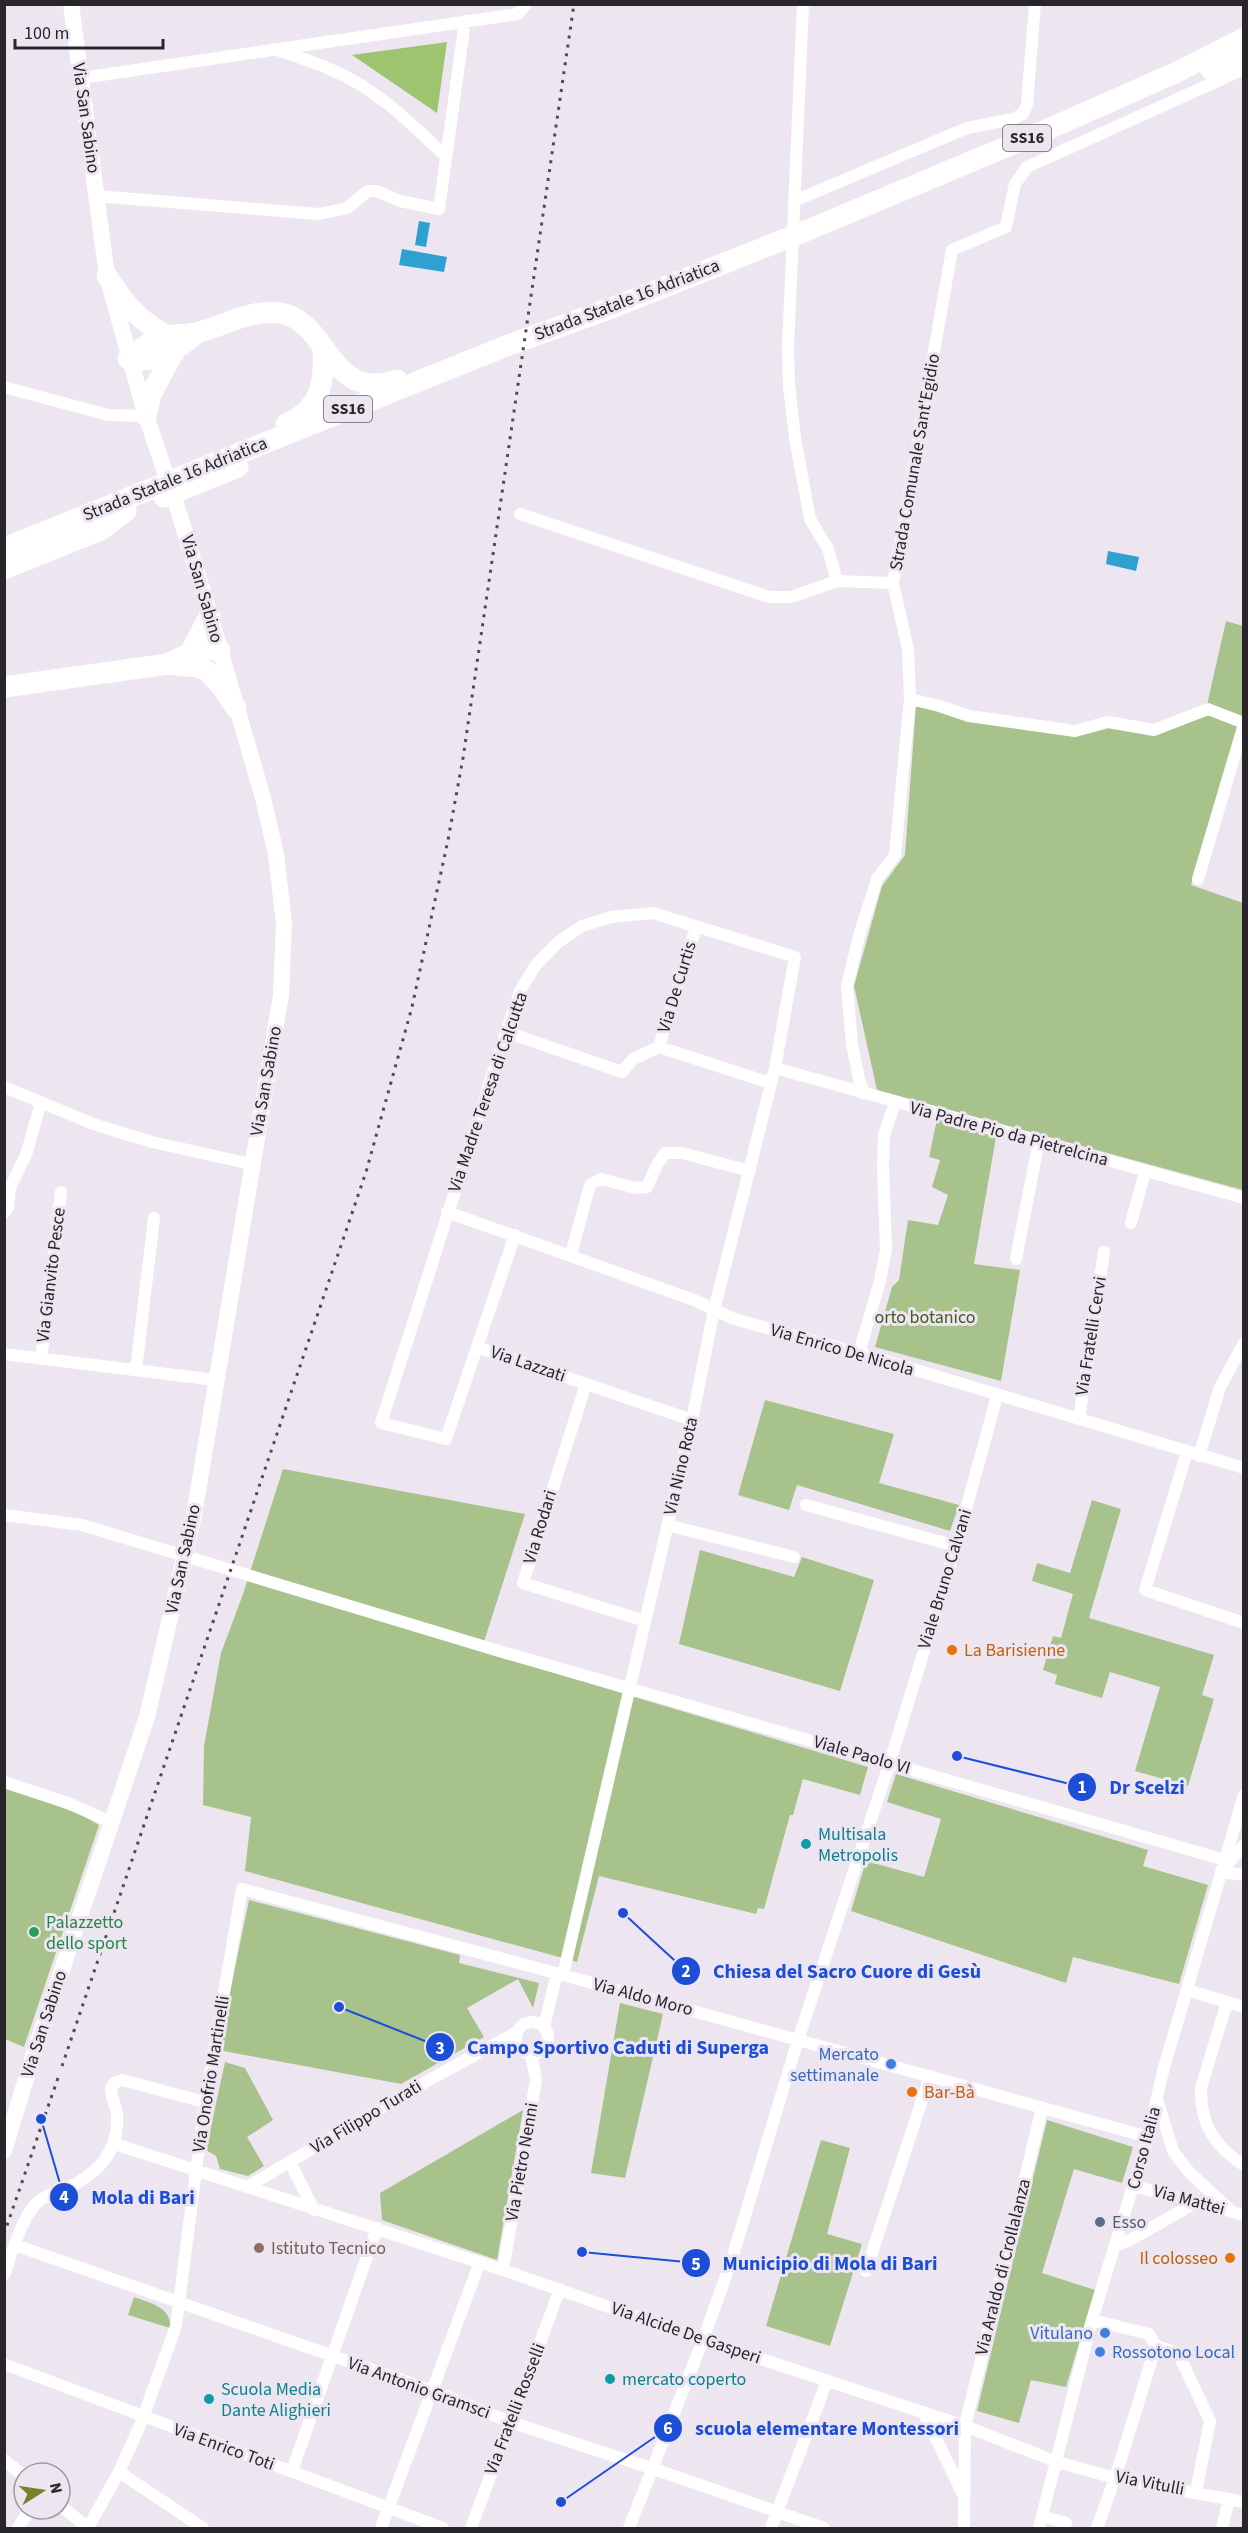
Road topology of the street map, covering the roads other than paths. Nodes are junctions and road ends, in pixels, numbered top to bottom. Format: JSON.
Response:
{"nodes":[{"id":1,"x":71,"y":4,"type":"edge"},
{"id":2,"x":526,"y":4,"type":"edge"},
{"id":3,"x":803,"y":4,"type":"edge"},
{"id":4,"x":1035,"y":4,"type":"edge"},
{"id":5,"x":465,"y":21,"type":"junction"},
{"id":6,"x":1244,"y":38,"type":"edge"},
{"id":7,"x":274,"y":49,"type":"junction"},
{"id":8,"x":1244,"y":54,"type":"edge"},
{"id":9,"x":1244,"y":69,"type":"edge"},
{"id":10,"x":81,"y":78,"type":"junction"},
{"id":11,"x":446,"y":157,"type":"junction"},
{"id":12,"x":96,"y":196,"type":"junction"},
{"id":13,"x":794,"y":201,"type":"junction"},
{"id":14,"x":810,"y":236,"type":"junction"},
{"id":15,"x":107,"y":276,"type":"junction"},
{"id":16,"x":171,"y":344,"type":"junction"},
{"id":17,"x":323,"y":350,"type":"junction"},
{"id":18,"x":507,"y":352,"type":"junction"},
{"id":19,"x":128,"y":359,"type":"junction"},
{"id":20,"x":4,"y":387,"type":"edge"},
{"id":21,"x":146,"y":416,"type":"junction"},
{"id":22,"x":195,"y":478,"type":"junction"},
{"id":23,"x":130,"y":506,"type":"junction"},
{"id":24,"x":520,"y":514,"type":"dead end"},
{"id":25,"x":4,"y":548,"type":"edge"},
{"id":26,"x":4,"y":560,"type":"edge"},
{"id":27,"x":4,"y":569,"type":"edge"},
{"id":28,"x":837,"y":581,"type":"junction"},
{"id":29,"x":893,"y":583,"type":"junction"},
{"id":30,"x":210,"y":615,"type":"junction"},
{"id":31,"x":220,"y":651,"type":"junction"},
{"id":32,"x":195,"y":659,"type":"junction"},
{"id":33,"x":4,"y":687,"type":"edge"},
{"id":34,"x":910,"y":699,"type":"junction"},
{"id":35,"x":236,"y":708,"type":"junction"},
{"id":36,"x":1244,"y":723,"type":"edge"},
{"id":37,"x":1198,"y":879,"type":"dead end"},
{"id":38,"x":696,"y":927,"type":"junction"},
{"id":39,"x":795,"y":957,"type":"joint"},
{"id":40,"x":506,"y":1032,"type":"junction"},
{"id":41,"x":659,"y":1047,"type":"junction"},
{"id":42,"x":775,"y":1068,"type":"junction"},
{"id":43,"x":770,"y":1083,"type":"junction"},
{"id":44,"x":4,"y":1087,"type":"edge"},
{"id":45,"x":865,"y":1094,"type":"junction"},
{"id":46,"x":41,"y":1102,"type":"junction"},
{"id":47,"x":895,"y":1102,"type":"junction"},
{"id":48,"x":1039,"y":1140,"type":"junction"},
{"id":49,"x":251,"y":1164,"type":"junction"},
{"id":50,"x":750,"y":1171,"type":"junction"},
{"id":51,"x":1145,"y":1172,"type":"junction"},
{"id":52,"x":61,"y":1192,"type":"dead end"},
{"id":53,"x":1244,"y":1198,"type":"edge"},
{"id":54,"x":447,"y":1212,"type":"junction"},
{"id":55,"x":4,"y":1213,"type":"edge"},
{"id":56,"x":154,"y":1218,"type":"dead end"},
{"id":57,"x":1131,"y":1223,"type":"dead end"},
{"id":58,"x":515,"y":1234,"type":"junction"},
{"id":59,"x":1104,"y":1252,"type":"dead end"},
{"id":60,"x":571,"y":1254,"type":"junction"},
{"id":61,"x":1016,"y":1259,"type":"dead end"},
{"id":62,"x":714,"y":1310,"type":"junction"},
{"id":63,"x":1244,"y":1343,"type":"edge"},
{"id":64,"x":477,"y":1347,"type":"junction"},
{"id":65,"x":859,"y":1353,"type":"junction"},
{"id":66,"x":4,"y":1354,"type":"edge"},
{"id":67,"x":41,"y":1359,"type":"junction"},
{"id":68,"x":136,"y":1370,"type":"junction"},
{"id":69,"x":216,"y":1380,"type":"junction"},
{"id":70,"x":586,"y":1384,"type":"junction"},
{"id":71,"x":997,"y":1396,"type":"junction"},
{"id":72,"x":1079,"y":1419,"type":"junction"},
{"id":73,"x":692,"y":1420,"type":"junction"},
{"id":74,"x":1186,"y":1452,"type":"junction"},
{"id":75,"x":1199,"y":1456,"type":"junction"},
{"id":76,"x":1244,"y":1468,"type":"edge"},
{"id":77,"x":806,"y":1505,"type":"dead end"},
{"id":78,"x":4,"y":1515,"type":"edge"},
{"id":79,"x":668,"y":1525,"type":"junction"},
{"id":80,"x":956,"y":1546,"type":"junction"},
{"id":81,"x":794,"y":1557,"type":"dead end"},
{"id":82,"x":645,"y":1621,"type":"junction"},
{"id":83,"x":1244,"y":1623,"type":"edge"},
{"id":84,"x":630,"y":1688,"type":"junction"},
{"id":85,"x":890,"y":1762,"type":"junction"},
{"id":86,"x":4,"y":1782,"type":"edge"},
{"id":87,"x":1244,"y":1795,"type":"edge"},
{"id":88,"x":111,"y":1821,"type":"junction"},
{"id":89,"x":1244,"y":1845,"type":"edge"},
{"id":90,"x":1223,"y":1866,"type":"junction"},
{"id":91,"x":1244,"y":1875,"type":"edge"},
{"id":92,"x":242,"y":1889,"type":"joint"},
{"id":93,"x":557,"y":1973,"type":"junction"},
{"id":94,"x":1187,"y":1990,"type":"junction"},
{"id":95,"x":1227,"y":2002,"type":"junction"},
{"id":96,"x":1244,"y":2007,"type":"edge"},
{"id":97,"x":542,"y":2025,"type":"junction"},
{"id":98,"x":517,"y":2032,"type":"junction"},
{"id":99,"x":798,"y":2040,"type":"junction"},
{"id":100,"x":531,"y":2054,"type":"junction"},
{"id":101,"x":930,"y":2076,"type":"junction"},
{"id":102,"x":1157,"y":2101,"type":"junction"},
{"id":103,"x":205,"y":2102,"type":"junction"},
{"id":104,"x":1042,"y":2108,"type":"junction"},
{"id":105,"x":1148,"y":2137,"type":"junction"},
{"id":106,"x":115,"y":2144,"type":"junction"},
{"id":107,"x":4,"y":2151,"type":"edge"},
{"id":108,"x":290,"y":2162,"type":"junction"},
{"id":109,"x":1244,"y":2165,"type":"edge"},
{"id":110,"x":195,"y":2172,"type":"junction"},
{"id":111,"x":1134,"y":2186,"type":"junction"},
{"id":112,"x":248,"y":2187,"type":"junction"},
{"id":113,"x":1195,"y":2202,"type":"junction"},
{"id":114,"x":314,"y":2210,"type":"junction"},
{"id":115,"x":1238,"y":2213,"type":"edge"},
{"id":116,"x":377,"y":2228,"type":"junction"},
{"id":117,"x":15,"y":2245,"type":"junction"},
{"id":118,"x":1115,"y":2246,"type":"junction"},
{"id":119,"x":480,"y":2262,"type":"junction"},
{"id":120,"x":503,"y":2270,"type":"junction"},
{"id":121,"x":866,"y":2271,"type":"dead end"},
{"id":122,"x":4,"y":2275,"type":"edge"},
{"id":123,"x":560,"y":2289,"type":"junction"},
{"id":124,"x":179,"y":2303,"type":"junction"},
{"id":125,"x":1092,"y":2320,"type":"junction"},
{"id":126,"x":703,"y":2340,"type":"junction"},
{"id":127,"x":1156,"y":2346,"type":"junction"},
{"id":128,"x":333,"y":2356,"type":"junction"},
{"id":129,"x":4,"y":2364,"type":"edge"},
{"id":130,"x":827,"y":2381,"type":"junction"},
{"id":131,"x":433,"y":2391,"type":"junction"},
{"id":132,"x":923,"y":2412,"type":"junction"},
{"id":133,"x":143,"y":2418,"type":"junction"},
{"id":134,"x":510,"y":2422,"type":"junction"},
{"id":135,"x":965,"y":2426,"type":"junction"},
{"id":136,"x":1057,"y":2462,"type":"junction"},
{"id":137,"x":654,"y":2469,"type":"junction"},
{"id":138,"x":292,"y":2471,"type":"junction"},
{"id":139,"x":119,"y":2472,"type":"junction"},
{"id":140,"x":1115,"y":2478,"type":"junction"},
{"id":141,"x":1196,"y":2492,"type":"junction"},
{"id":142,"x":964,"y":2495,"type":"junction"},
{"id":143,"x":1229,"y":2499,"type":"junction"},
{"id":144,"x":1244,"y":2502,"type":"edge"},
{"id":145,"x":389,"y":2507,"type":"junction"},
{"id":146,"x":778,"y":2512,"type":"junction"},
{"id":147,"x":72,"y":2515,"type":"edge"},
{"id":148,"x":1041,"y":2522,"type":"edge"},
{"id":149,"x":1066,"y":2523,"type":"dead end"},
{"id":150,"x":88,"y":2528,"type":"edge"},
{"id":151,"x":203,"y":2529,"type":"edge"},
{"id":152,"x":381,"y":2529,"type":"edge"},
{"id":153,"x":443,"y":2529,"type":"edge"},
{"id":154,"x":471,"y":2529,"type":"edge"},
{"id":155,"x":629,"y":2529,"type":"edge"},
{"id":156,"x":771,"y":2529,"type":"edge"},
{"id":157,"x":824,"y":2529,"type":"edge"},
{"id":158,"x":964,"y":2529,"type":"edge"},
{"id":159,"x":1097,"y":2529,"type":"edge"},
{"id":160,"x":1222,"y":2529,"type":"edge"}],
"edges":[{"from":1,"to":10,"type":"street","name":"Via San Sabino"},
{"from":2,"to":5,"type":"street"},
{"from":3,"to":13,"type":"street"},
{"from":4,"to":13,"type":"street"},
{"from":5,"to":7,"type":"street"},
{"from":5,"to":11,"type":"street"},
{"from":6,"to":14,"type":"highway","name":"Strada Statale 16 Adriatica","number":"SS16"},
{"from":7,"to":10,"type":"street"},
{"from":7,"to":11,"type":"street"},
{"from":8,"to":14,"type":"highway","name":"Strada Statale 16 Adriatica","number":"SS16"},
{"from":9,"to":29,"type":"street","name":"Strada Comunale Sant'Egidio"},
{"from":10,"to":12,"type":"street","name":"Via San Sabino"},
{"from":11,"to":12,"type":"street"},
{"from":12,"to":15,"type":"street","name":"Via San Sabino"},
{"from":13,"to":28,"type":"street"},
{"from":14,"to":18,"type":"highway","name":"Strada Statale 16 Adriatica","number":"SS16"},
{"from":15,"to":16,"type":"highway"},
{"from":15,"to":19,"type":"street","name":"Via San Sabino"},
{"from":16,"to":17,"type":"highway"},
{"from":16,"to":19,"type":"highway"},
{"from":16,"to":21,"type":"highway"},
{"from":17,"to":18,"type":"highway"},
{"from":17,"to":22,"type":"highway"},
{"from":18,"to":22,"type":"highway","name":"Strada Statale 16 Adriatica","number":"SS16"},
{"from":19,"to":21,"type":"street","name":"Via San Sabino"},
{"from":20,"to":21,"type":"street"},
{"from":21,"to":30,"type":"street","name":"Via San Sabino"},
{"from":22,"to":23,"type":"highway","name":"Strada Statale 16 Adriatica","number":"SS16"},
{"from":23,"to":25,"type":"highway","name":"Strada Statale 16 Adriatica","number":"SS16"},
{"from":23,"to":26,"type":"highway","name":"Strada Statale 16 Adriatica","number":"SS16"},
{"from":23,"to":27,"type":"highway"},
{"from":24,"to":28,"type":"street"},
{"from":28,"to":29,"type":"street"},
{"from":29,"to":34,"type":"street","name":"Strada Comunale Sant'Egidio"},
{"from":30,"to":31,"type":"street","name":"Via San Sabino"},
{"from":30,"to":32,"type":"highway"},
{"from":31,"to":32,"type":"highway"},
{"from":31,"to":35,"type":"street","name":"Via San Sabino"},
{"from":32,"to":33,"type":"highway"},
{"from":32,"to":35,"type":"highway"},
{"from":34,"to":36,"type":"street"},
{"from":34,"to":45,"type":"street","name":"Strada Comunale Sant'Egidio"},
{"from":35,"to":49,"type":"street","name":"Via San Sabino"},
{"from":36,"to":37,"type":"street"},
{"from":38,"to":39,"type":"street","name":"Via Madre Teresa di Calcutta"},
{"from":38,"to":40,"type":"street","name":"Via Madre Teresa di Calcutta"},
{"from":38,"to":41,"type":"street","name":"Via De Curtis"},
{"from":39,"to":42,"type":"street","name":"Via Nino Rota"},
{"from":40,"to":41,"type":"street"},
{"from":40,"to":54,"type":"street","name":"Via Madre Teresa di Calcutta"},
{"from":41,"to":43,"type":"street"},
{"from":42,"to":43,"type":"street","name":"Via Nino Rota"},
{"from":42,"to":45,"type":"street","name":"Via Padre Pio da Pietrelcina"},
{"from":43,"to":50,"type":"street","name":"Via Nino Rota"},
{"from":44,"to":46,"type":"street"},
{"from":45,"to":47,"type":"street","name":"Via Padre Pio da Pietrelcina"},
{"from":46,"to":49,"type":"street"},
{"from":46,"to":55,"type":"street"},
{"from":47,"to":48,"type":"street","name":"Via Padre Pio da Pietrelcina"},
{"from":47,"to":65,"type":"street"},
{"from":48,"to":51,"type":"street","name":"Via Padre Pio da Pietrelcina"},
{"from":48,"to":61,"type":"street"},
{"from":49,"to":69,"type":"street","name":"Via San Sabino"},
{"from":50,"to":60,"type":"street"},
{"from":50,"to":62,"type":"street","name":"Via Nino Rota"},
{"from":51,"to":53,"type":"street","name":"Via Padre Pio da Pietrelcina"},
{"from":51,"to":57,"type":"street"},
{"from":52,"to":67,"type":"street","name":"Via Gianvito Pesce"},
{"from":54,"to":58,"type":"street","name":"Via Enrico De Nicola"},
{"from":54,"to":64,"type":"street","name":"Via Madre Teresa di Calcutta"},
{"from":56,"to":68,"type":"street"},
{"from":58,"to":60,"type":"street","name":"Via Enrico De Nicola"},
{"from":58,"to":64,"type":"street","name":"Via Lazzati"},
{"from":59,"to":72,"type":"street","name":"Via Fratelli Cervi"},
{"from":60,"to":62,"type":"street","name":"Via Enrico De Nicola"},
{"from":62,"to":65,"type":"street","name":"Via Enrico De Nicola"},
{"from":62,"to":73,"type":"street","name":"Via Nino Rota"},
{"from":63,"to":75,"type":"street"},
{"from":64,"to":70,"type":"street","name":"Via Lazzati"},
{"from":65,"to":71,"type":"street","name":"Via Enrico De Nicola"},
{"from":66,"to":67,"type":"street"},
{"from":67,"to":68,"type":"street"},
{"from":68,"to":69,"type":"street"},
{"from":69,"to":88,"type":"street","name":"Via San Sabino"},
{"from":70,"to":73,"type":"street","name":"Via Lazzati"},
{"from":70,"to":82,"type":"street","name":"Via Rodari"},
{"from":71,"to":72,"type":"street","name":"Via Enrico De Nicola"},
{"from":71,"to":80,"type":"street","name":"Viale Bruno Calvani"},
{"from":72,"to":74,"type":"street","name":"Via Enrico De Nicola"},
{"from":73,"to":79,"type":"street","name":"Via Nino Rota"},
{"from":74,"to":75,"type":"street","name":"Via Enrico De Nicola"},
{"from":74,"to":83,"type":"street"},
{"from":75,"to":76,"type":"street","name":"Via Enrico De Nicola"},
{"from":77,"to":80,"type":"street"},
{"from":78,"to":84,"type":"street","name":"Viale Paolo VI"},
{"from":79,"to":81,"type":"street"},
{"from":79,"to":82,"type":"street","name":"Via Nino Rota"},
{"from":80,"to":85,"type":"street","name":"Viale Bruno Calvani"},
{"from":82,"to":84,"type":"street","name":"Via Nino Rota"},
{"from":84,"to":85,"type":"street","name":"Viale Paolo VI"},
{"from":84,"to":93,"type":"street","name":"Via Nino Rota"},
{"from":85,"to":90,"type":"street","name":"Viale Paolo VI"},
{"from":85,"to":99,"type":"street","name":"Viale Bruno Calvani"},
{"from":86,"to":88,"type":"street"},
{"from":87,"to":90,"type":"street","name":"Corso Italia"},
{"from":88,"to":107,"type":"street","name":"Via San Sabino"},
{"from":89,"to":90,"type":"street","name":"Corso Italia"},
{"from":90,"to":91,"type":"street","name":"Viale Paolo VI"},
{"from":90,"to":94,"type":"street","name":"Corso Italia"},
{"from":92,"to":93,"type":"street","name":"Via Aldo Moro"},
{"from":92,"to":103,"type":"street","name":"Via Onofrio Martinelli"},
{"from":93,"to":97,"type":"street","name":"Via Nino Rota"},
{"from":93,"to":99,"type":"street","name":"Via Aldo Moro"},
{"from":94,"to":95,"type":"street"},
{"from":94,"to":102,"type":"street","name":"Corso Italia"},
{"from":95,"to":96,"type":"street"},
{"from":95,"to":109,"type":"street"},
{"from":97,"to":98,"type":"street"},
{"from":97,"to":100,"type":"street"},
{"from":98,"to":100,"type":"street"},
{"from":98,"to":108,"type":"street","name":"Via Filippo Turati"},
{"from":99,"to":101,"type":"street","name":"Via Aldo Moro"},
{"from":99,"to":126,"type":"street","name":"Viale Bruno Calvani"},
{"from":100,"to":120,"type":"street","name":"Via Pietro Nenni"},
{"from":101,"to":104,"type":"street","name":"Via Aldo Moro"},
{"from":101,"to":121,"type":"street"},
{"from":102,"to":105,"type":"street","name":"Corso Italia"},
{"from":102,"to":115,"type":"street"},
{"from":103,"to":106,"type":"street"},
{"from":103,"to":110,"type":"street","name":"Via Onofrio Martinelli"},
{"from":104,"to":105,"type":"street","name":"Via Aldo Moro"},
{"from":104,"to":135,"type":"street","name":"Via Araldo di Crollalanza"},
{"from":105,"to":111,"type":"street","name":"Corso Italia"},
{"from":106,"to":110,"type":"street","name":"Via Alcide De Gasperi"},
{"from":106,"to":117,"type":"street"},
{"from":108,"to":112,"type":"street","name":"Via Filippo Turati"},
{"from":108,"to":114,"type":"street"},
{"from":110,"to":112,"type":"street","name":"Via Alcide De Gasperi"},
{"from":110,"to":124,"type":"street","name":"Via Onofrio Martinelli"},
{"from":111,"to":113,"type":"street","name":"Via Mattei"},
{"from":111,"to":118,"type":"street","name":"Corso Italia"},
{"from":112,"to":114,"type":"street","name":"Via Alcide De Gasperi"},
{"from":113,"to":115,"type":"street","name":"Via Mattei"},
{"from":113,"to":118,"type":"street"},
{"from":114,"to":116,"type":"street","name":"Via Alcide De Gasperi"},
{"from":116,"to":119,"type":"street","name":"Via Alcide De Gasperi"},
{"from":116,"to":128,"type":"street"},
{"from":117,"to":122,"type":"street"},
{"from":117,"to":124,"type":"street","name":"Via Antonio Gramsci"},
{"from":118,"to":125,"type":"street","name":"Corso Italia"},
{"from":119,"to":120,"type":"street","name":"Via Alcide De Gasperi"},
{"from":119,"to":131,"type":"street"},
{"from":120,"to":123,"type":"street","name":"Via Alcide De Gasperi"},
{"from":123,"to":126,"type":"street","name":"Via Alcide De Gasperi"},
{"from":123,"to":134,"type":"street","name":"Via Fratelli Rosselli"},
{"from":124,"to":128,"type":"street","name":"Via Antonio Gramsci"},
{"from":124,"to":133,"type":"street","name":"Via Onofrio Martinelli"},
{"from":125,"to":127,"type":"street"},
{"from":125,"to":136,"type":"street","name":"Corso Italia"},
{"from":126,"to":130,"type":"street","name":"Via Alcide De Gasperi"},
{"from":126,"to":137,"type":"street","name":"Viale Bruno Calvani"},
{"from":127,"to":140,"type":"street"},
{"from":127,"to":141,"type":"street"},
{"from":128,"to":131,"type":"street","name":"Via Antonio Gramsci"},
{"from":128,"to":138,"type":"street"},
{"from":129,"to":133,"type":"street","name":"Via Enrico Toti"},
{"from":130,"to":132,"type":"street","name":"Via Alcide De Gasperi"},
{"from":130,"to":146,"type":"street"},
{"from":131,"to":134,"type":"street","name":"Via Antonio Gramsci"},
{"from":131,"to":145,"type":"street"},
{"from":132,"to":135,"type":"street","name":"Via Alcide De Gasperi"},
{"from":132,"to":142,"type":"street"},
{"from":133,"to":138,"type":"street","name":"Via Enrico Toti"},
{"from":133,"to":139,"type":"street","name":"Via Onofrio Martinelli"},
{"from":134,"to":137,"type":"street","name":"Via Antonio Gramsci"},
{"from":134,"to":154,"type":"street","name":"Via Fratelli Rosselli"},
{"from":135,"to":136,"type":"street","name":"Via Alcide De Gasperi"},
{"from":135,"to":142,"type":"street","name":"Via Araldo di Crollalanza"},
{"from":136,"to":140,"type":"street","name":"Via Vitulli"},
{"from":136,"to":148,"type":"street","name":"Corso Italia"},
{"from":137,"to":146,"type":"street","name":"Via Antonio Gramsci"},
{"from":137,"to":155,"type":"street","name":"Viale Bruno Calvani"},
{"from":138,"to":145,"type":"street","name":"Via Enrico Toti"},
{"from":139,"to":150,"type":"street","name":"Via Onofrio Martinelli"},
{"from":139,"to":151,"type":"street"},
{"from":140,"to":141,"type":"street","name":"Via Vitulli"},
{"from":140,"to":159,"type":"street"},
{"from":141,"to":143,"type":"street","name":"Via Vitulli"},
{"from":142,"to":158,"type":"street","name":"Via Araldo di Crollalanza"},
{"from":143,"to":144,"type":"street","name":"Via Vitulli"},
{"from":143,"to":160,"type":"street"},
{"from":145,"to":152,"type":"street"},
{"from":145,"to":153,"type":"street","name":"Via Enrico Toti"},
{"from":146,"to":156,"type":"street"},
{"from":146,"to":157,"type":"street","name":"Via Antonio Gramsci"},
{"from":147,"to":150,"type":"street"},
{"from":148,"to":149,"type":"street"}]}
